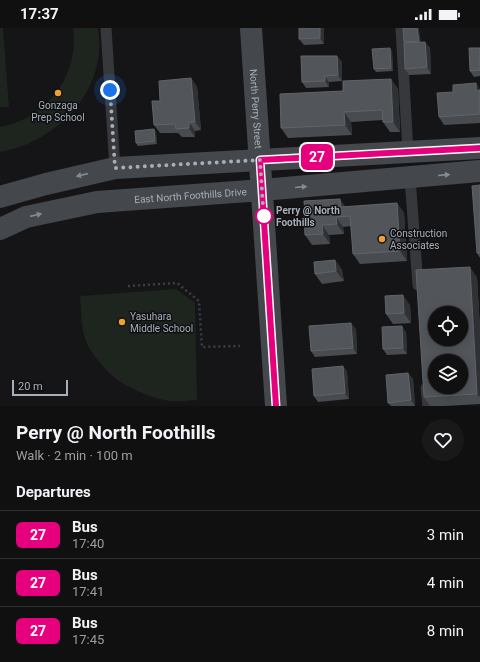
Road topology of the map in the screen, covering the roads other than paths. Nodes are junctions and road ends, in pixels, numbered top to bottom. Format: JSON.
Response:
{"nodes":[{"id":1,"x":106,"y":28,"type":"edge"},
{"id":2,"x":251,"y":28,"type":"edge"},
{"id":3,"x":401,"y":28,"type":"edge"},
{"id":4,"x":480,"y":148,"type":"edge"},
{"id":5,"x":408,"y":152,"type":"junction"},
{"id":6,"x":260,"y":160,"type":"junction"},
{"id":7,"x":115,"y":168,"type":"junction"},
{"id":8,"x":480,"y":171,"type":"edge"},
{"id":9,"x":410,"y":178,"type":"junction"},
{"id":10,"x":262,"y":190,"type":"junction"},
{"id":11,"x":0,"y":197,"type":"edge"},
{"id":12,"x":0,"y":229,"type":"edge"},
{"id":13,"x":419,"y":294,"type":"edge"},
{"id":14,"x":425,"y":376,"type":"edge"},
{"id":15,"x":276,"y":406,"type":"edge"},
{"id":16,"x":428,"y":406,"type":"edge"}],
"edges":[{"from":1,"to":7,"type":"lane"},
{"from":2,"to":6,"type":"main road","name":"North Perry Street"},
{"from":3,"to":5,"type":"lane"},
{"from":4,"to":5,"type":"main road"},
{"from":5,"to":6,"type":"main road"},
{"from":6,"to":7,"type":"main road"},
{"from":6,"to":10,"type":"main road","name":"North Perry Street"},
{"from":7,"to":11,"type":"main road","one_way":true},
{"from":9,"to":8,"type":"main road","name":"East North Foothills Drive","one_way":true},
{"from":10,"to":9,"type":"main road","name":"East North Foothills Drive","one_way":true},
{"from":9,"to":13,"type":"lane"},
{"from":12,"to":10,"type":"main road","name":"East North Foothills Drive","one_way":true},
{"from":10,"to":15,"type":"main road","name":"North Perry Street"},
{"from":14,"to":16,"type":"lane"}]}
